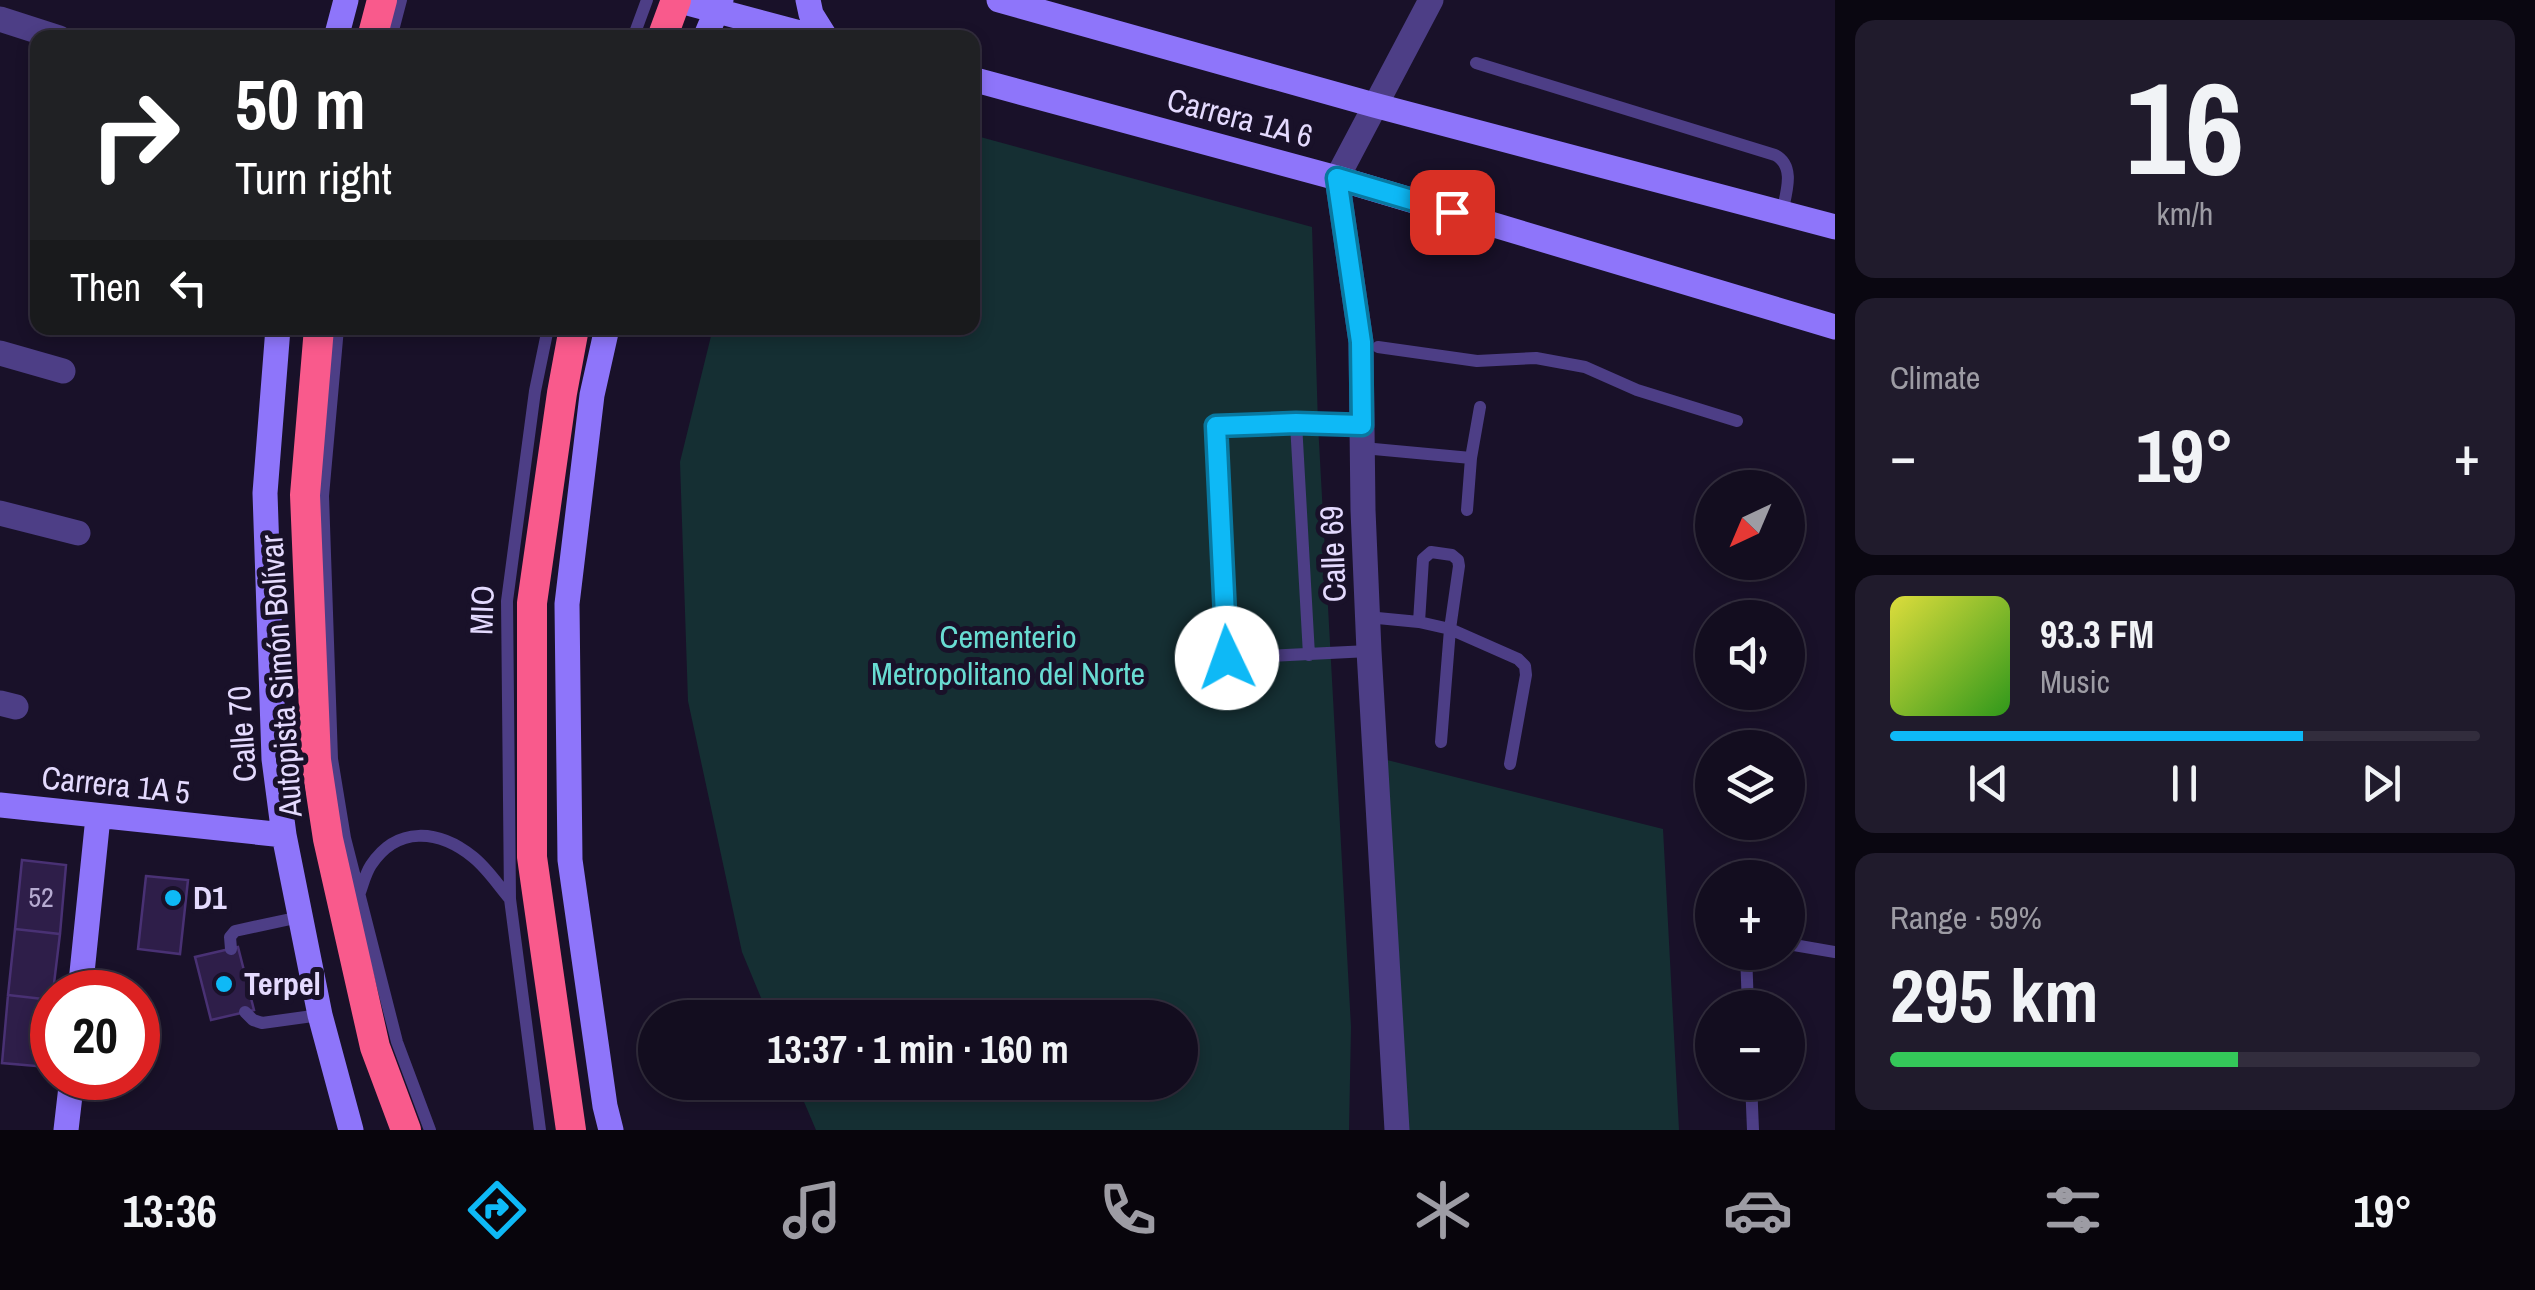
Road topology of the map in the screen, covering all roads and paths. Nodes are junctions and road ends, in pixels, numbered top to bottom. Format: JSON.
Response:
{"nodes":[{"id":1,"x":346,"y":0,"type":"edge"},
{"id":2,"x":382,"y":0,"type":"edge"},
{"id":3,"x":401,"y":0,"type":"edge"},
{"id":4,"x":647,"y":0,"type":"edge"},
{"id":5,"x":676,"y":0,"type":"edge"},
{"id":6,"x":808,"y":0,"type":"edge"},
{"id":7,"x":1000,"y":0,"type":"edge"},
{"id":8,"x":1431,"y":0,"type":"edge"},
{"id":9,"x":718,"y":6,"type":"edge"},
{"id":10,"x":0,"y":19,"type":"edge"},
{"id":11,"x":35,"y":30,"type":"edge"},
{"id":12,"x":338,"y":30,"type":"edge"},
{"id":13,"x":374,"y":30,"type":"edge"},
{"id":14,"x":393,"y":30,"type":"edge"},
{"id":15,"x":636,"y":30,"type":"edge"},
{"id":16,"x":665,"y":30,"type":"edge"},
{"id":17,"x":708,"y":30,"type":"edge"},
{"id":18,"x":796,"y":30,"type":"edge"},
{"id":19,"x":818,"y":30,"type":"edge"},
{"id":20,"x":1476,"y":63,"type":"dead end"},
{"id":21,"x":980,"y":81,"type":"edge"},
{"id":22,"x":1374,"y":105,"type":"junction"},
{"id":23,"x":1337,"y":178,"type":"junction"},
{"id":24,"x":1782,"y":212,"type":"junction"},
{"id":25,"x":1835,"y":226,"type":"edge"},
{"id":26,"x":1835,"y":327,"type":"edge"},
{"id":27,"x":277,"y":335,"type":"edge"},
{"id":28,"x":318,"y":335,"type":"edge"},
{"id":29,"x":337,"y":335,"type":"edge"},
{"id":30,"x":547,"y":335,"type":"edge"},
{"id":31,"x":574,"y":335,"type":"edge"},
{"id":32,"x":604,"y":335,"type":"edge"},
{"id":33,"x":1370,"y":344,"type":"junction"},
{"id":34,"x":0,"y":353,"type":"edge"},
{"id":35,"x":63,"y":371,"type":"dead end"},
{"id":36,"x":577,"y":394,"type":"junction"},
{"id":37,"x":1480,"y":407,"type":"dead end"},
{"id":38,"x":1737,"y":421,"type":"dead end"},
{"id":39,"x":1296,"y":423,"type":"junction"},
{"id":40,"x":1362,"y":436,"type":"junction"},
{"id":41,"x":1471,"y":458,"type":"junction"},
{"id":42,"x":1467,"y":510,"type":"dead end"},
{"id":43,"x":0,"y":513,"type":"edge"},
{"id":44,"x":78,"y":534,"type":"dead end"},
{"id":45,"x":1368,"y":617,"type":"junction"},
{"id":46,"x":1419,"y":622,"type":"junction"},
{"id":47,"x":1450,"y":629,"type":"junction"},
{"id":48,"x":1369,"y":652,"type":"junction"},
{"id":49,"x":1309,"y":655,"type":"junction"},
{"id":50,"x":1441,"y":742,"type":"dead end"},
{"id":51,"x":1510,"y":764,"type":"dead end"},
{"id":52,"x":0,"y":805,"type":"edge"},
{"id":53,"x":98,"y":817,"type":"junction"},
{"id":54,"x":284,"y":834,"type":"junction"},
{"id":55,"x":360,"y":895,"type":"junction"},
{"id":56,"x":510,"y":898,"type":"junction"},
{"id":57,"x":300,"y":917,"type":"junction"},
{"id":58,"x":1805,"y":947,"type":"edge"},
{"id":59,"x":230,"y":948,"type":"dead end"},
{"id":60,"x":1835,"y":952,"type":"edge"},
{"id":61,"x":82,"y":970,"type":"edge"},
{"id":62,"x":246,"y":1012,"type":"dead end"},
{"id":63,"x":320,"y":1015,"type":"junction"},
{"id":64,"x":69,"y":1100,"type":"edge"},
{"id":65,"x":1752,"y":1100,"type":"edge"},
{"id":66,"x":66,"y":1130,"type":"edge"},
{"id":67,"x":351,"y":1130,"type":"edge"},
{"id":68,"x":406,"y":1130,"type":"edge"},
{"id":69,"x":430,"y":1130,"type":"edge"},
{"id":70,"x":540,"y":1130,"type":"edge"},
{"id":71,"x":571,"y":1130,"type":"edge"},
{"id":72,"x":611,"y":1130,"type":"edge"},
{"id":73,"x":1397,"y":1130,"type":"edge"},
{"id":74,"x":1753,"y":1130,"type":"edge"}],
"edges":[{"from":1,"to":12,"type":"street"},
{"from":2,"to":13,"type":"highway"},
{"from":3,"to":14,"type":"lane"},
{"from":4,"to":15,"type":"lane"},
{"from":5,"to":9,"type":"street"},
{"from":5,"to":16,"type":"highway"},
{"from":6,"to":19,"type":"street"},
{"from":7,"to":22,"type":"street","name":"Carrera 1A 6"},
{"from":8,"to":22,"type":"street"},
{"from":9,"to":17,"type":"street"},
{"from":9,"to":18,"type":"street"},
{"from":10,"to":11,"type":"street"},
{"from":20,"to":24,"type":"lane"},
{"from":21,"to":23,"type":"street","name":"Carrera 1A 6"},
{"from":22,"to":23,"type":"street"},
{"from":22,"to":24,"type":"street","name":"Carrera 1A 6"},
{"from":23,"to":26,"type":"street","name":"Carrera 1A 6"},
{"from":23,"to":33,"type":"street","name":"Calle 69"},
{"from":24,"to":25,"type":"street","name":"Carrera 1A 6"},
{"from":27,"to":54,"type":"street","name":"Calle 70"},
{"from":28,"to":68,"type":"highway","name":"Autopista Simón Bolívar"},
{"from":29,"to":55,"type":"lane"},
{"from":30,"to":56,"type":"lane","name":"MIO"},
{"from":31,"to":36,"type":"highway"},
{"from":32,"to":36,"type":"street"},
{"from":33,"to":38,"type":"lane"},
{"from":33,"to":40,"type":"street","name":"Calle 69"},
{"from":34,"to":35,"type":"street"},
{"from":36,"to":71,"type":"highway"},
{"from":36,"to":72,"type":"street"},
{"from":37,"to":41,"type":"lane"},
{"from":39,"to":40,"type":"lane"},
{"from":39,"to":49,"type":"lane"},
{"from":39,"to":49,"type":"lane"},
{"from":40,"to":41,"type":"lane"},
{"from":40,"to":45,"type":"street","name":"Calle 69"},
{"from":41,"to":42,"type":"lane"},
{"from":43,"to":44,"type":"street"},
{"from":45,"to":46,"type":"lane"},
{"from":45,"to":48,"type":"street","name":"Calle 69"},
{"from":46,"to":47,"type":"lane"},
{"from":46,"to":47,"type":"lane"},
{"from":47,"to":50,"type":"lane"},
{"from":47,"to":51,"type":"lane"},
{"from":48,"to":49,"type":"lane"},
{"from":48,"to":73,"type":"street","name":"Calle 69"},
{"from":52,"to":53,"type":"street","name":"Carrera 1A 5"},
{"from":53,"to":54,"type":"street","name":"Carrera 1A 5"},
{"from":53,"to":61,"type":"street"},
{"from":54,"to":57,"type":"street","name":"Calle 70"},
{"from":55,"to":56,"type":"lane"},
{"from":55,"to":69,"type":"lane"},
{"from":56,"to":70,"type":"lane","name":"MIO"},
{"from":57,"to":59,"type":"lane"},
{"from":57,"to":63,"type":"street","name":"Calle 70"},
{"from":58,"to":60,"type":"lane"},
{"from":62,"to":63,"type":"lane"},
{"from":63,"to":67,"type":"street","name":"Calle 70"},
{"from":64,"to":66,"type":"street"},
{"from":65,"to":74,"type":"lane"}]}
